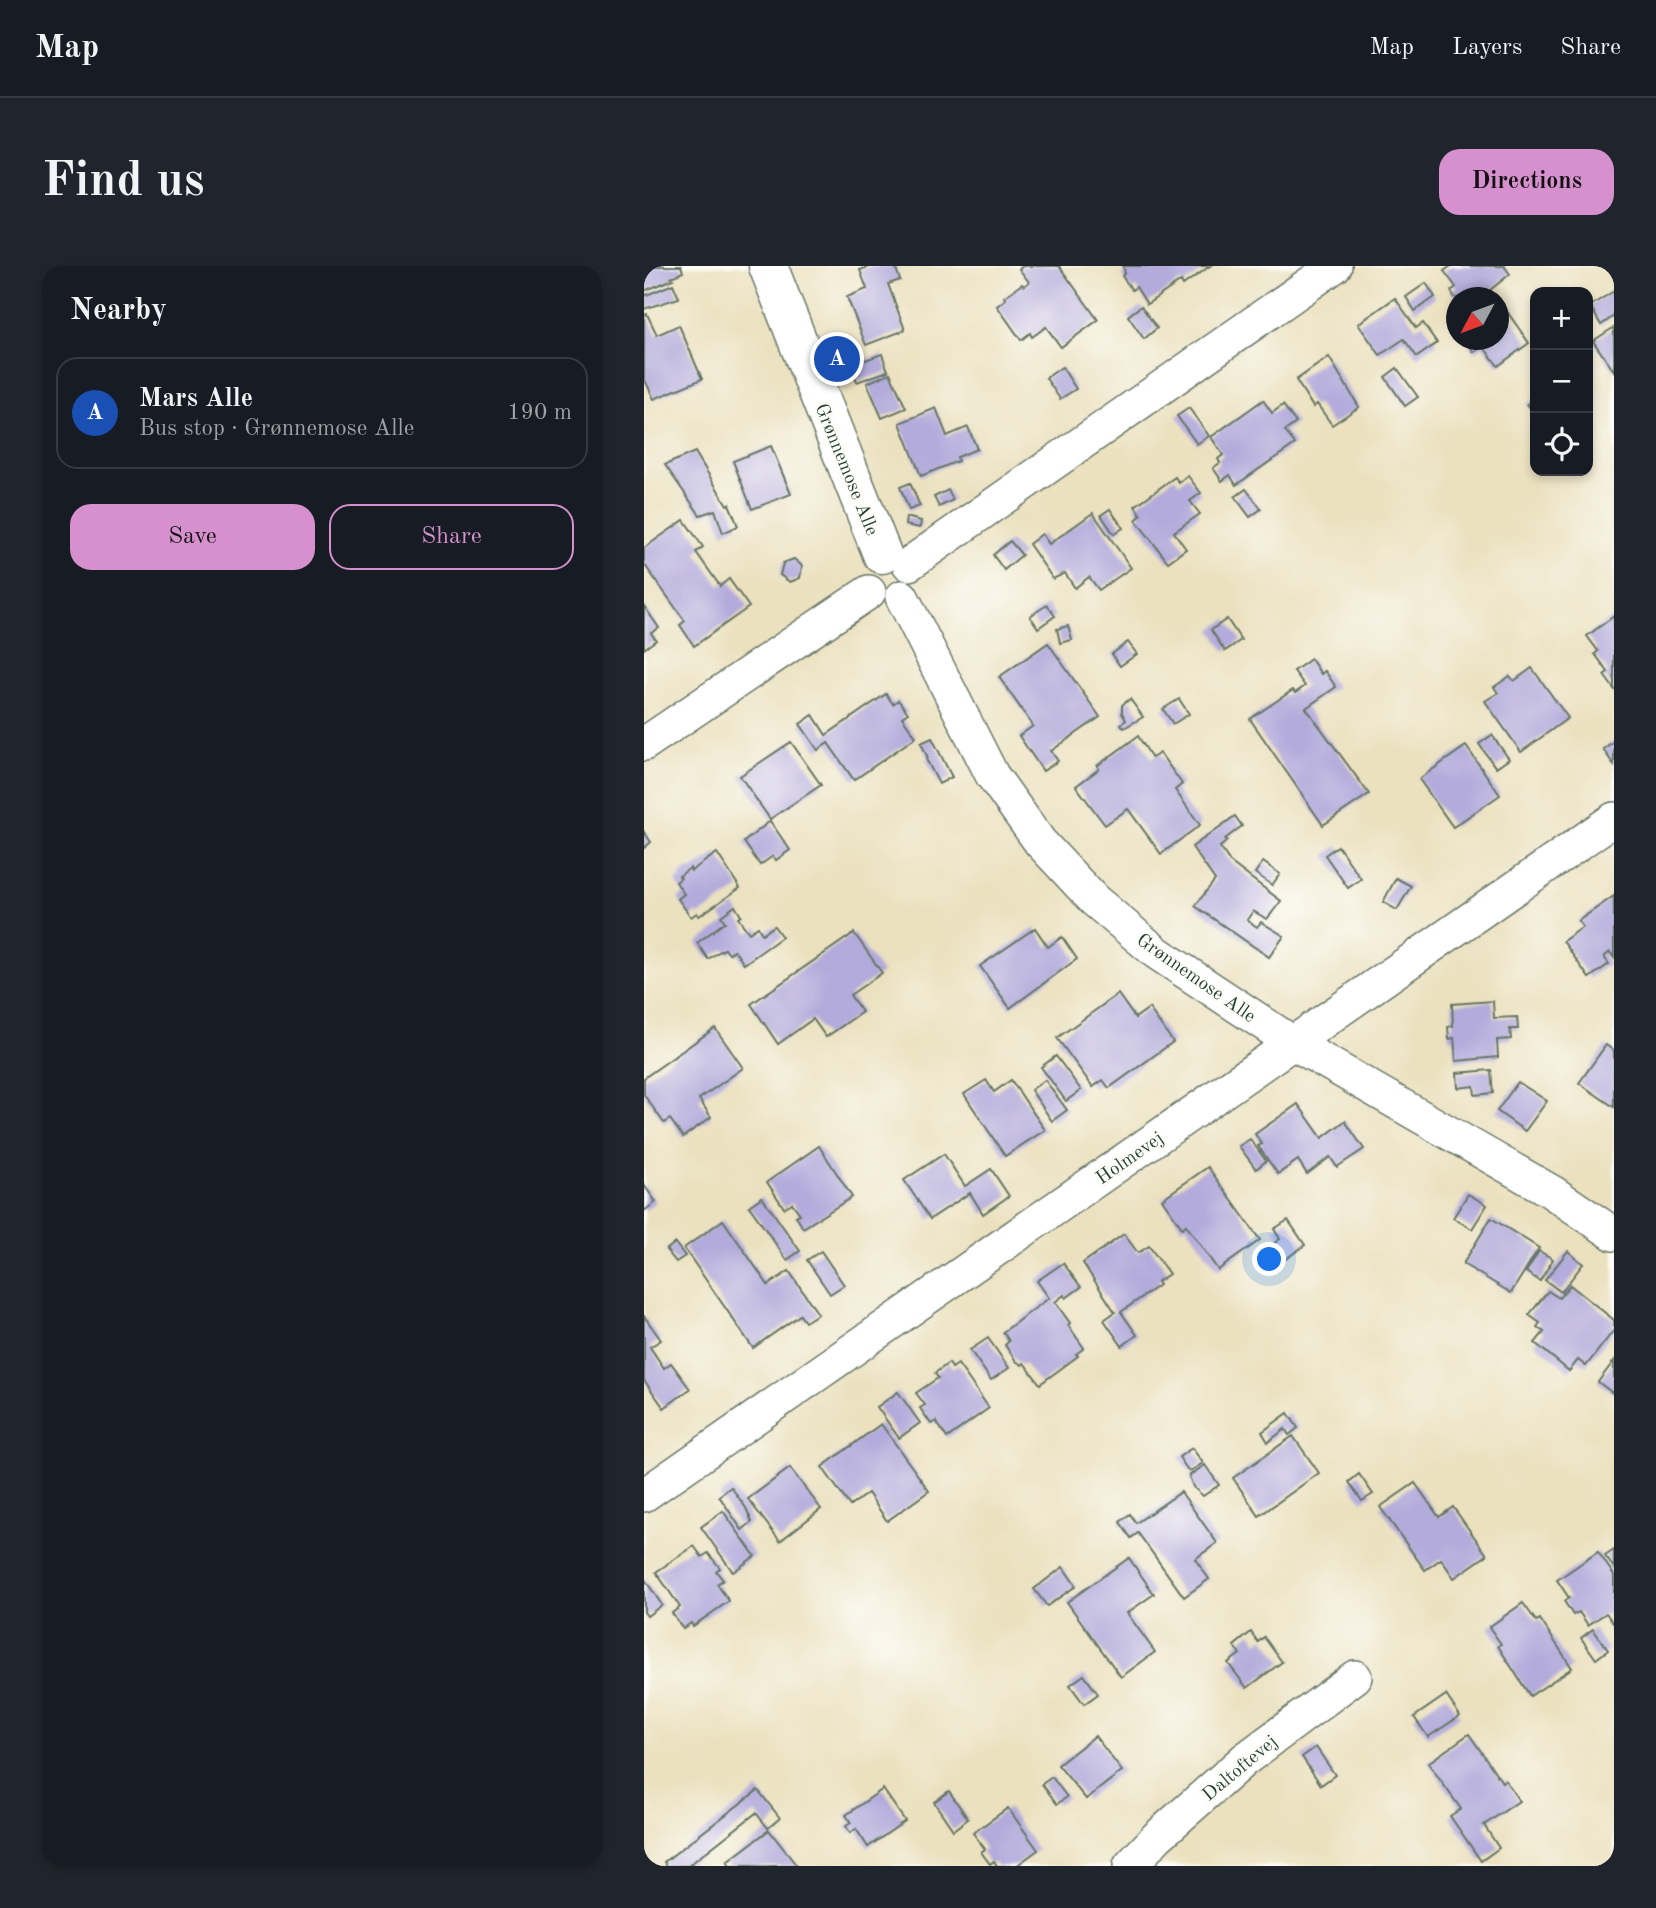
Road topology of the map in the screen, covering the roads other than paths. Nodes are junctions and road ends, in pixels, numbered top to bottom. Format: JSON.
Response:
{"nodes":[{"id":1,"x":768,"y":266,"type":"edge"},
{"id":2,"x":1335,"y":266,"type":"edge"},
{"id":3,"x":1297,"y":277,"type":"edge"},
{"id":4,"x":895,"y":559,"type":"junction"},
{"id":5,"x":869,"y":592,"type":"junction"},
{"id":6,"x":902,"y":597,"type":"junction"},
{"id":7,"x":644,"y":744,"type":"edge"},
{"id":8,"x":1614,"y":819,"type":"edge"},
{"id":9,"x":1293,"y":1043,"type":"junction"},
{"id":10,"x":1614,"y":1234,"type":"edge"},
{"id":11,"x":644,"y":1495,"type":"edge"},
{"id":12,"x":1355,"y":1677,"type":"dead end"},
{"id":13,"x":1130,"y":1866,"type":"edge"}],
"edges":[{"from":1,"to":4,"type":"street","name":"Grønnemose Alle"},
{"from":2,"to":3,"type":"street"},
{"from":3,"to":4,"type":"street"},
{"from":4,"to":5,"type":"street"},
{"from":4,"to":6,"type":"street"},
{"from":5,"to":6,"type":"street"},
{"from":5,"to":7,"type":"street"},
{"from":6,"to":9,"type":"street","name":"Grønnemose Alle"},
{"from":8,"to":9,"type":"street","name":"Holmevej"},
{"from":9,"to":10,"type":"street","name":"Grønnemose Alle"},
{"from":9,"to":11,"type":"street","name":"Holmevej"},
{"from":12,"to":13,"type":"street","name":"Daltoftevej"}]}
